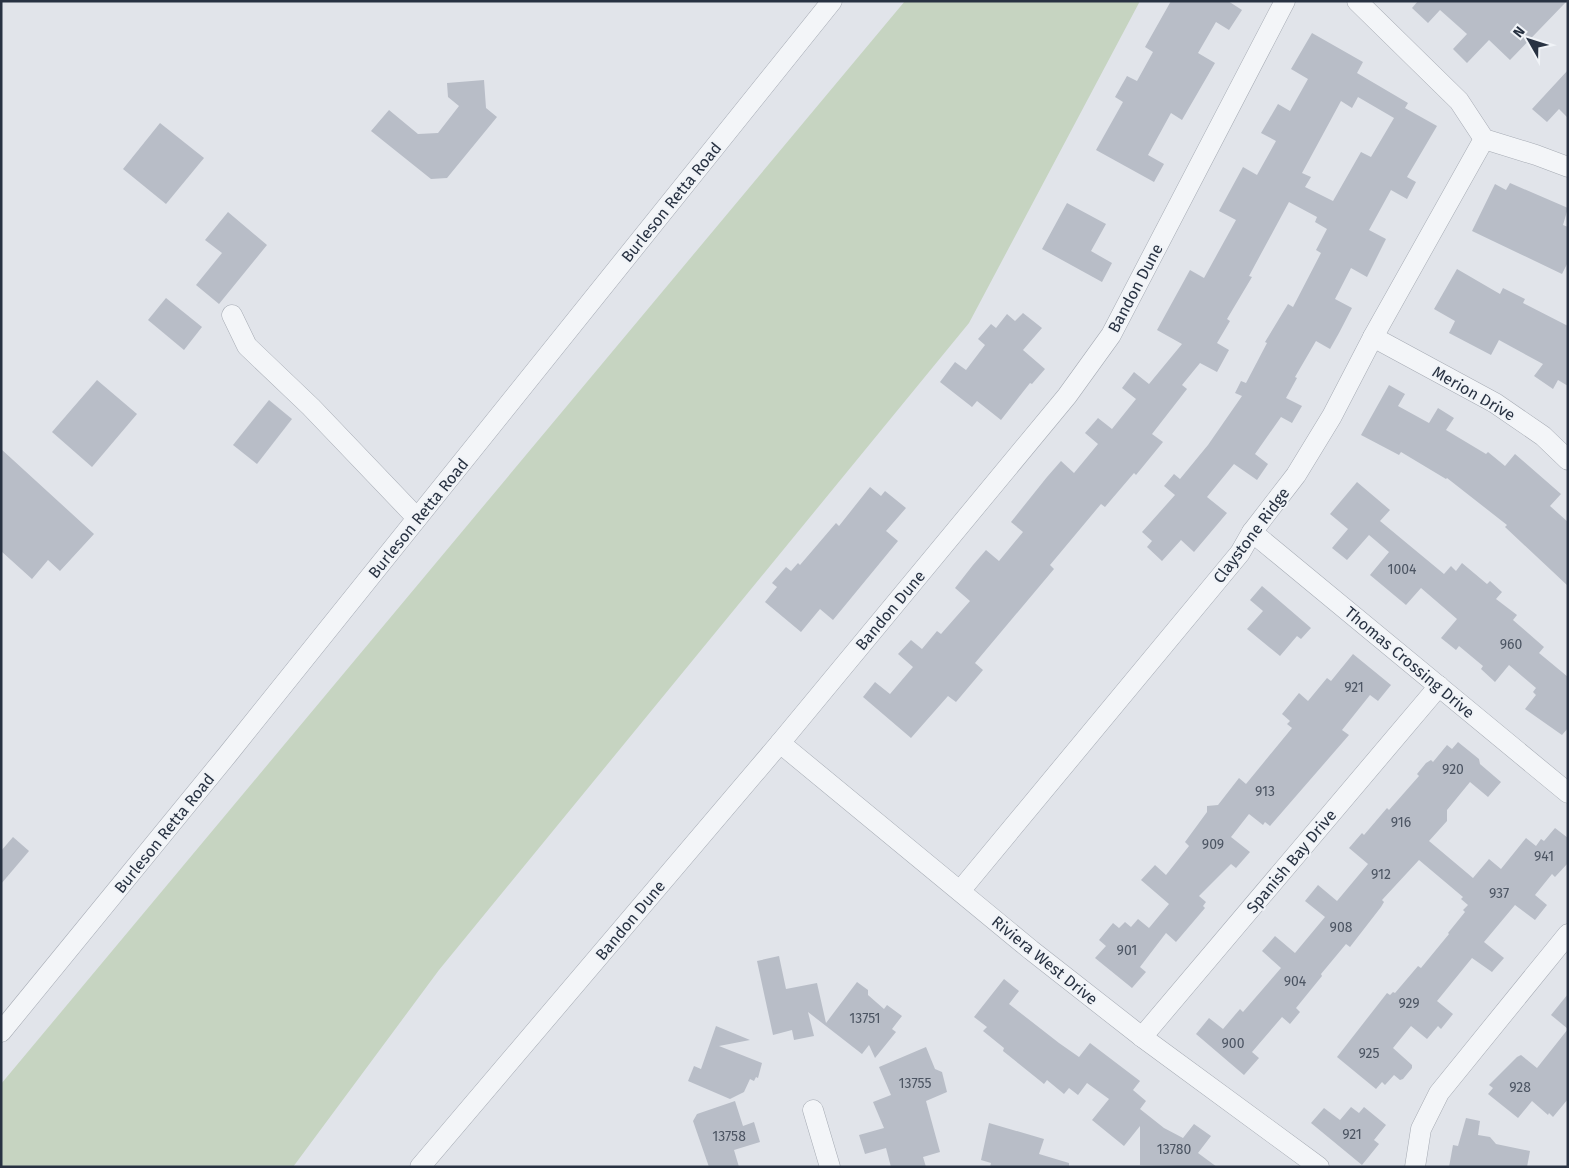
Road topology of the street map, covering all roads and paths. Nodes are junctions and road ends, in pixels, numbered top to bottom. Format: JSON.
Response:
{"nodes":[{"id":1,"x":832,"y":1,"type":"edge"},
{"id":2,"x":1285,"y":1,"type":"edge"},
{"id":3,"x":1357,"y":1,"type":"edge"},
{"id":4,"x":1484,"y":139,"type":"junction"},
{"id":5,"x":1568,"y":166,"type":"edge"},
{"id":6,"x":232,"y":315,"type":"dead end"},
{"id":7,"x":1373,"y":337,"type":"junction"},
{"id":8,"x":1568,"y":460,"type":"edge"},
{"id":9,"x":417,"y":518,"type":"junction"},
{"id":10,"x":1252,"y":532,"type":"junction"},
{"id":11,"x":1439,"y":686,"type":"junction"},
{"id":12,"x":780,"y":743,"type":"junction"},
{"id":13,"x":1568,"y":793,"type":"edge"},
{"id":14,"x":960,"y":891,"type":"junction"},
{"id":15,"x":1568,"y":934,"type":"edge"},
{"id":16,"x":1,"y":1032,"type":"edge"},
{"id":17,"x":1142,"y":1037,"type":"junction"},
{"id":18,"x":813,"y":1110,"type":"dead end"},
{"id":19,"x":420,"y":1167,"type":"edge"},
{"id":20,"x":830,"y":1167,"type":"edge"},
{"id":21,"x":1319,"y":1167,"type":"edge"},
{"id":22,"x":1415,"y":1167,"type":"edge"}],
"edges":[{"from":1,"to":9,"type":"street","name":"Burleson Retta Road"},
{"from":2,"to":12,"type":"street","name":"Bandon Dune"},
{"from":3,"to":4,"type":"street"},
{"from":4,"to":5,"type":"street"},
{"from":4,"to":7,"type":"street","name":"Claystone Ridge"},
{"from":6,"to":9,"type":"street"},
{"from":7,"to":8,"type":"street","name":"Merion Drive"},
{"from":7,"to":10,"type":"street","name":"Claystone Ridge"},
{"from":9,"to":16,"type":"street","name":"Burleson Retta Road"},
{"from":10,"to":11,"type":"street","name":"Thomas Crossing Drive"},
{"from":10,"to":14,"type":"street","name":"Claystone Ridge"},
{"from":11,"to":13,"type":"street","name":"Thomas Crossing Drive"},
{"from":11,"to":17,"type":"street","name":"Spanish Bay Drive"},
{"from":12,"to":14,"type":"street","name":"Riviera West Drive"},
{"from":12,"to":19,"type":"street","name":"Bandon Dune"},
{"from":14,"to":17,"type":"street","name":"Riviera West Drive"},
{"from":15,"to":22,"type":"street"},
{"from":17,"to":21,"type":"street","name":"Riviera West Drive"},
{"from":18,"to":20,"type":"street"}]}
